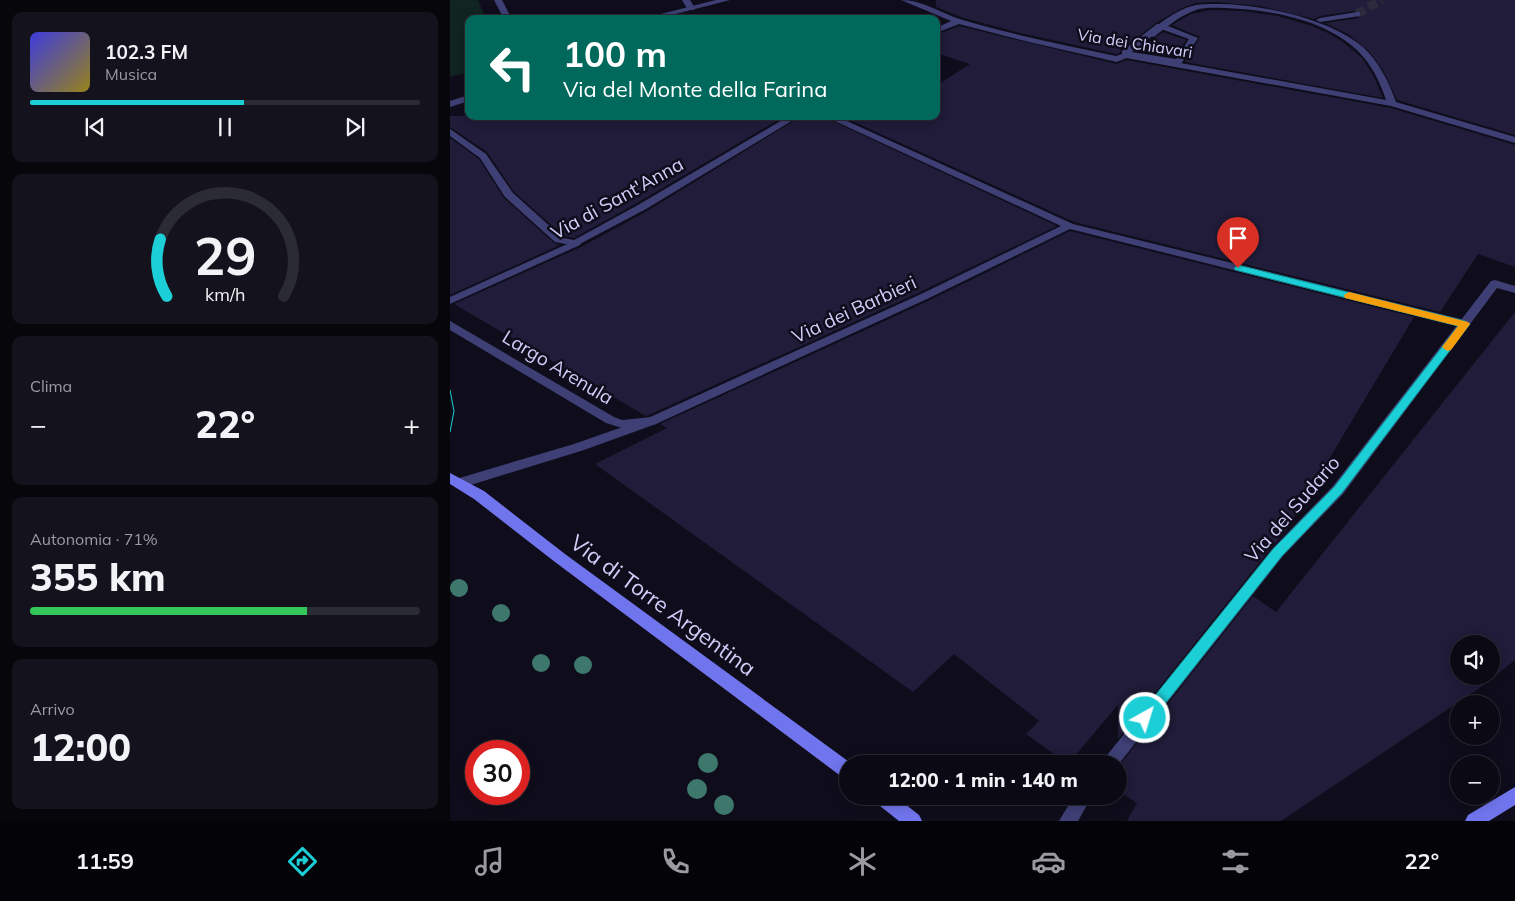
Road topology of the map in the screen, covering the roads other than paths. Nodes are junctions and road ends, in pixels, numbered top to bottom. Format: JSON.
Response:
{"nodes":[{"id":1,"x":498,"y":0,"type":"edge"},
{"id":2,"x":686,"y":0,"type":"edge"},
{"id":3,"x":726,"y":0,"type":"edge"},
{"id":4,"x":904,"y":0,"type":"edge"},
{"id":5,"x":691,"y":8,"type":"junction"},
{"id":6,"x":1357,"y":14,"type":"tunnel mouth"},
{"id":7,"x":506,"y":15,"type":"edge"},
{"id":8,"x":666,"y":15,"type":"edge"},
{"id":9,"x":958,"y":20,"type":"junction"},
{"id":10,"x":1320,"y":20,"type":"junction"},
{"id":11,"x":1162,"y":26,"type":"junction"},
{"id":12,"x":940,"y":29,"type":"edge"},
{"id":13,"x":1126,"y":55,"type":"junction"},
{"id":14,"x":465,"y":99,"type":"edge"},
{"id":15,"x":450,"y":104,"type":"edge"},
{"id":16,"x":1392,"y":104,"type":"junction"},
{"id":17,"x":789,"y":120,"type":"edge"},
{"id":18,"x":837,"y":120,"type":"edge"},
{"id":19,"x":450,"y":132,"type":"edge"},
{"id":20,"x":1515,"y":140,"type":"edge"},
{"id":21,"x":1069,"y":226,"type":"junction"},
{"id":22,"x":576,"y":243,"type":"junction"},
{"id":23,"x":1515,"y":290,"type":"edge"},
{"id":24,"x":450,"y":301,"type":"edge"},
{"id":25,"x":1465,"y":324,"type":"junction"},
{"id":26,"x":450,"y":325,"type":"edge"},
{"id":27,"x":652,"y":422,"type":"junction"},
{"id":28,"x":456,"y":481,"type":"edge"},
{"id":29,"x":1115,"y":755,"type":"edge"},
{"id":30,"x":839,"y":764,"type":"edge"},
{"id":31,"x":1515,"y":795,"type":"edge"},
{"id":32,"x":893,"y":805,"type":"edge"},
{"id":33,"x":1078,"y":805,"type":"edge"},
{"id":34,"x":913,"y":821,"type":"edge"},
{"id":35,"x":1068,"y":821,"type":"edge"},
{"id":36,"x":1474,"y":821,"type":"edge"}],
"edges":[{"from":1,"to":7,"type":"street"},
{"from":2,"to":5,"type":"street"},
{"from":3,"to":5,"type":"street"},
{"from":4,"to":9,"type":"street","name":"Via dei Chiavari"},
{"from":5,"to":8,"type":"street"},
{"from":6,"to":10,"type":"street"},
{"from":9,"to":12,"type":"street"},
{"from":9,"to":13,"type":"street","name":"Via dei Chiavari"},
{"from":10,"to":11,"type":"street"},
{"from":10,"to":16,"type":"street"},
{"from":11,"to":13,"type":"street"},
{"from":11,"to":13,"type":"street"},
{"from":13,"to":16,"type":"street","name":"Via dei Chiavari"},
{"from":14,"to":15,"type":"street"},
{"from":16,"to":20,"type":"street","name":"Via dei Chiavari"},
{"from":17,"to":22,"type":"street","name":"Via di Sant'Anna"},
{"from":18,"to":21,"type":"street"},
{"from":19,"to":22,"type":"street"},
{"from":21,"to":25,"type":"street"},
{"from":21,"to":27,"type":"street","name":"Via dei Barbieri"},
{"from":22,"to":24,"type":"street","name":"Via di Sant'Anna"},
{"from":23,"to":25,"type":"street","name":"Via del Sudario"},
{"from":25,"to":29,"type":"street","name":"Via del Sudario"},
{"from":26,"to":27,"type":"street","name":"Largo Arenula"},
{"from":27,"to":28,"type":"street","name":"Via dei Barbieri"},
{"from":28,"to":30,"type":"street","name":"Via di Torre Argentina"},
{"from":31,"to":36,"type":"street"},
{"from":32,"to":34,"type":"street"},
{"from":33,"to":35,"type":"street"}]}
